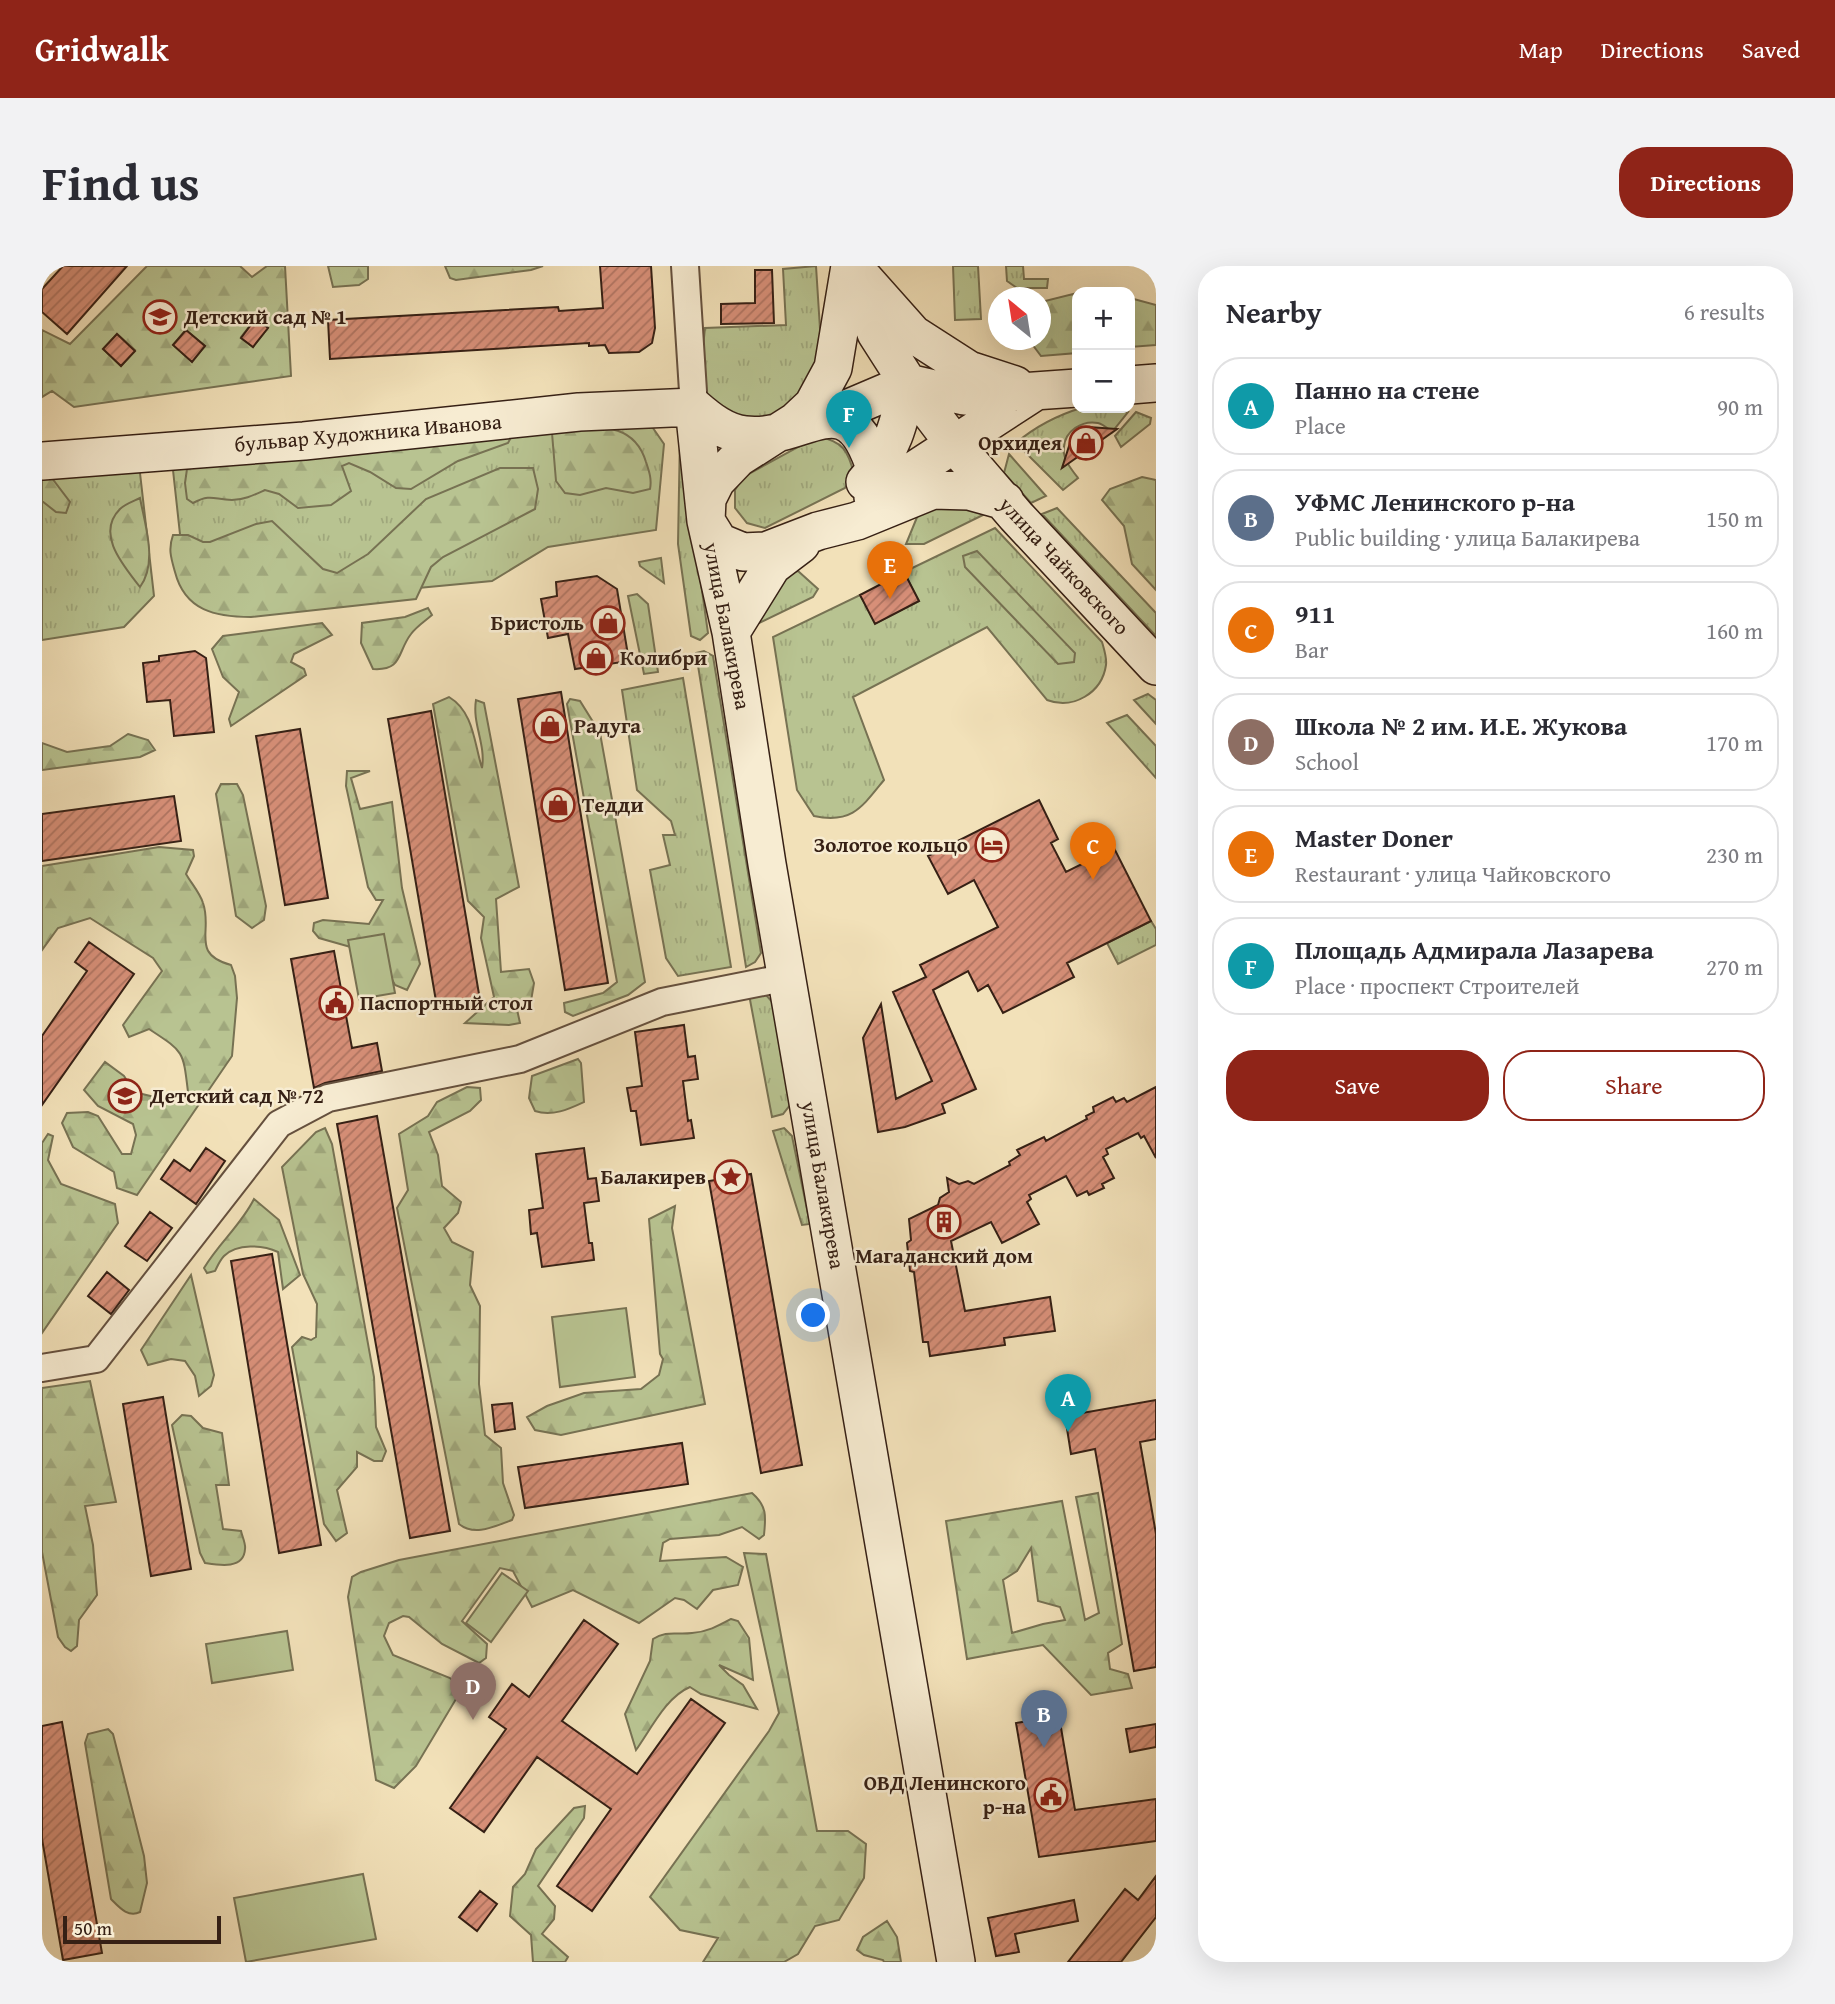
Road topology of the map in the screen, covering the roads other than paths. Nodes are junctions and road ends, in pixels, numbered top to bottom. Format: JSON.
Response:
{"nodes":[{"id":1,"x":685,"y":266,"type":"edge"},
{"id":2,"x":851,"y":266,"type":"edge"},
{"id":3,"x":1156,"y":383,"type":"edge"},
{"id":4,"x":1135,"y":385,"type":"edge"},
{"id":5,"x":1072,"y":388,"type":"edge"},
{"id":6,"x":1036,"y":391,"type":"junction"},
{"id":7,"x":905,"y":399,"type":"junction"},
{"id":8,"x":694,"y":407,"type":"junction"},
{"id":9,"x":828,"y":417,"type":"junction"},
{"id":10,"x":778,"y":433,"type":"junction"},
{"id":11,"x":955,"y":444,"type":"junction"},
{"id":12,"x":42,"y":461,"type":"edge"},
{"id":13,"x":876,"y":471,"type":"junction"},
{"id":14,"x":998,"y":494,"type":"junction"},
{"id":15,"x":706,"y":521,"type":"junction"},
{"id":16,"x":818,"y":531,"type":"junction"},
{"id":17,"x":731,"y":632,"type":"junction"},
{"id":18,"x":1156,"y":666,"type":"edge"},
{"id":19,"x":788,"y":977,"type":"junction"},
{"id":20,"x":42,"y":1368,"type":"edge"},
{"id":21,"x":956,"y":1962,"type":"edge"}],
"edges":[{"from":1,"to":8,"type":"street"},
{"from":2,"to":6,"type":"street"},
{"from":2,"to":7,"type":"street"},
{"from":2,"to":10,"type":"street"},
{"from":3,"to":4,"type":"street"},
{"from":5,"to":6,"type":"street"},
{"from":6,"to":7,"type":"street"},
{"from":6,"to":11,"type":"street"},
{"from":6,"to":14,"type":"street","name":"улица Чайковского"},
{"from":7,"to":9,"type":"street"},
{"from":7,"to":11,"type":"street"},
{"from":7,"to":13,"type":"street"},
{"from":8,"to":10,"type":"street"},
{"from":8,"to":12,"type":"street","name":"бульвар Художника Иванова"},
{"from":8,"to":15,"type":"street","name":"улица Балакирева"},
{"from":9,"to":10,"type":"street"},
{"from":9,"to":13,"type":"street"},
{"from":10,"to":15,"type":"street"},
{"from":11,"to":14,"type":"street"},
{"from":11,"to":16,"type":"street"},
{"from":13,"to":16,"type":"street"},
{"from":14,"to":16,"type":"street"},
{"from":14,"to":18,"type":"street","name":"улица Чайковского"},
{"from":15,"to":16,"type":"street"},
{"from":15,"to":17,"type":"street","name":"улица Балакирева"},
{"from":16,"to":17,"type":"street"},
{"from":17,"to":19,"type":"street","name":"улица Балакирева"},
{"from":19,"to":20,"type":"street"},
{"from":19,"to":21,"type":"street","name":"улица Балакирева"}]}
